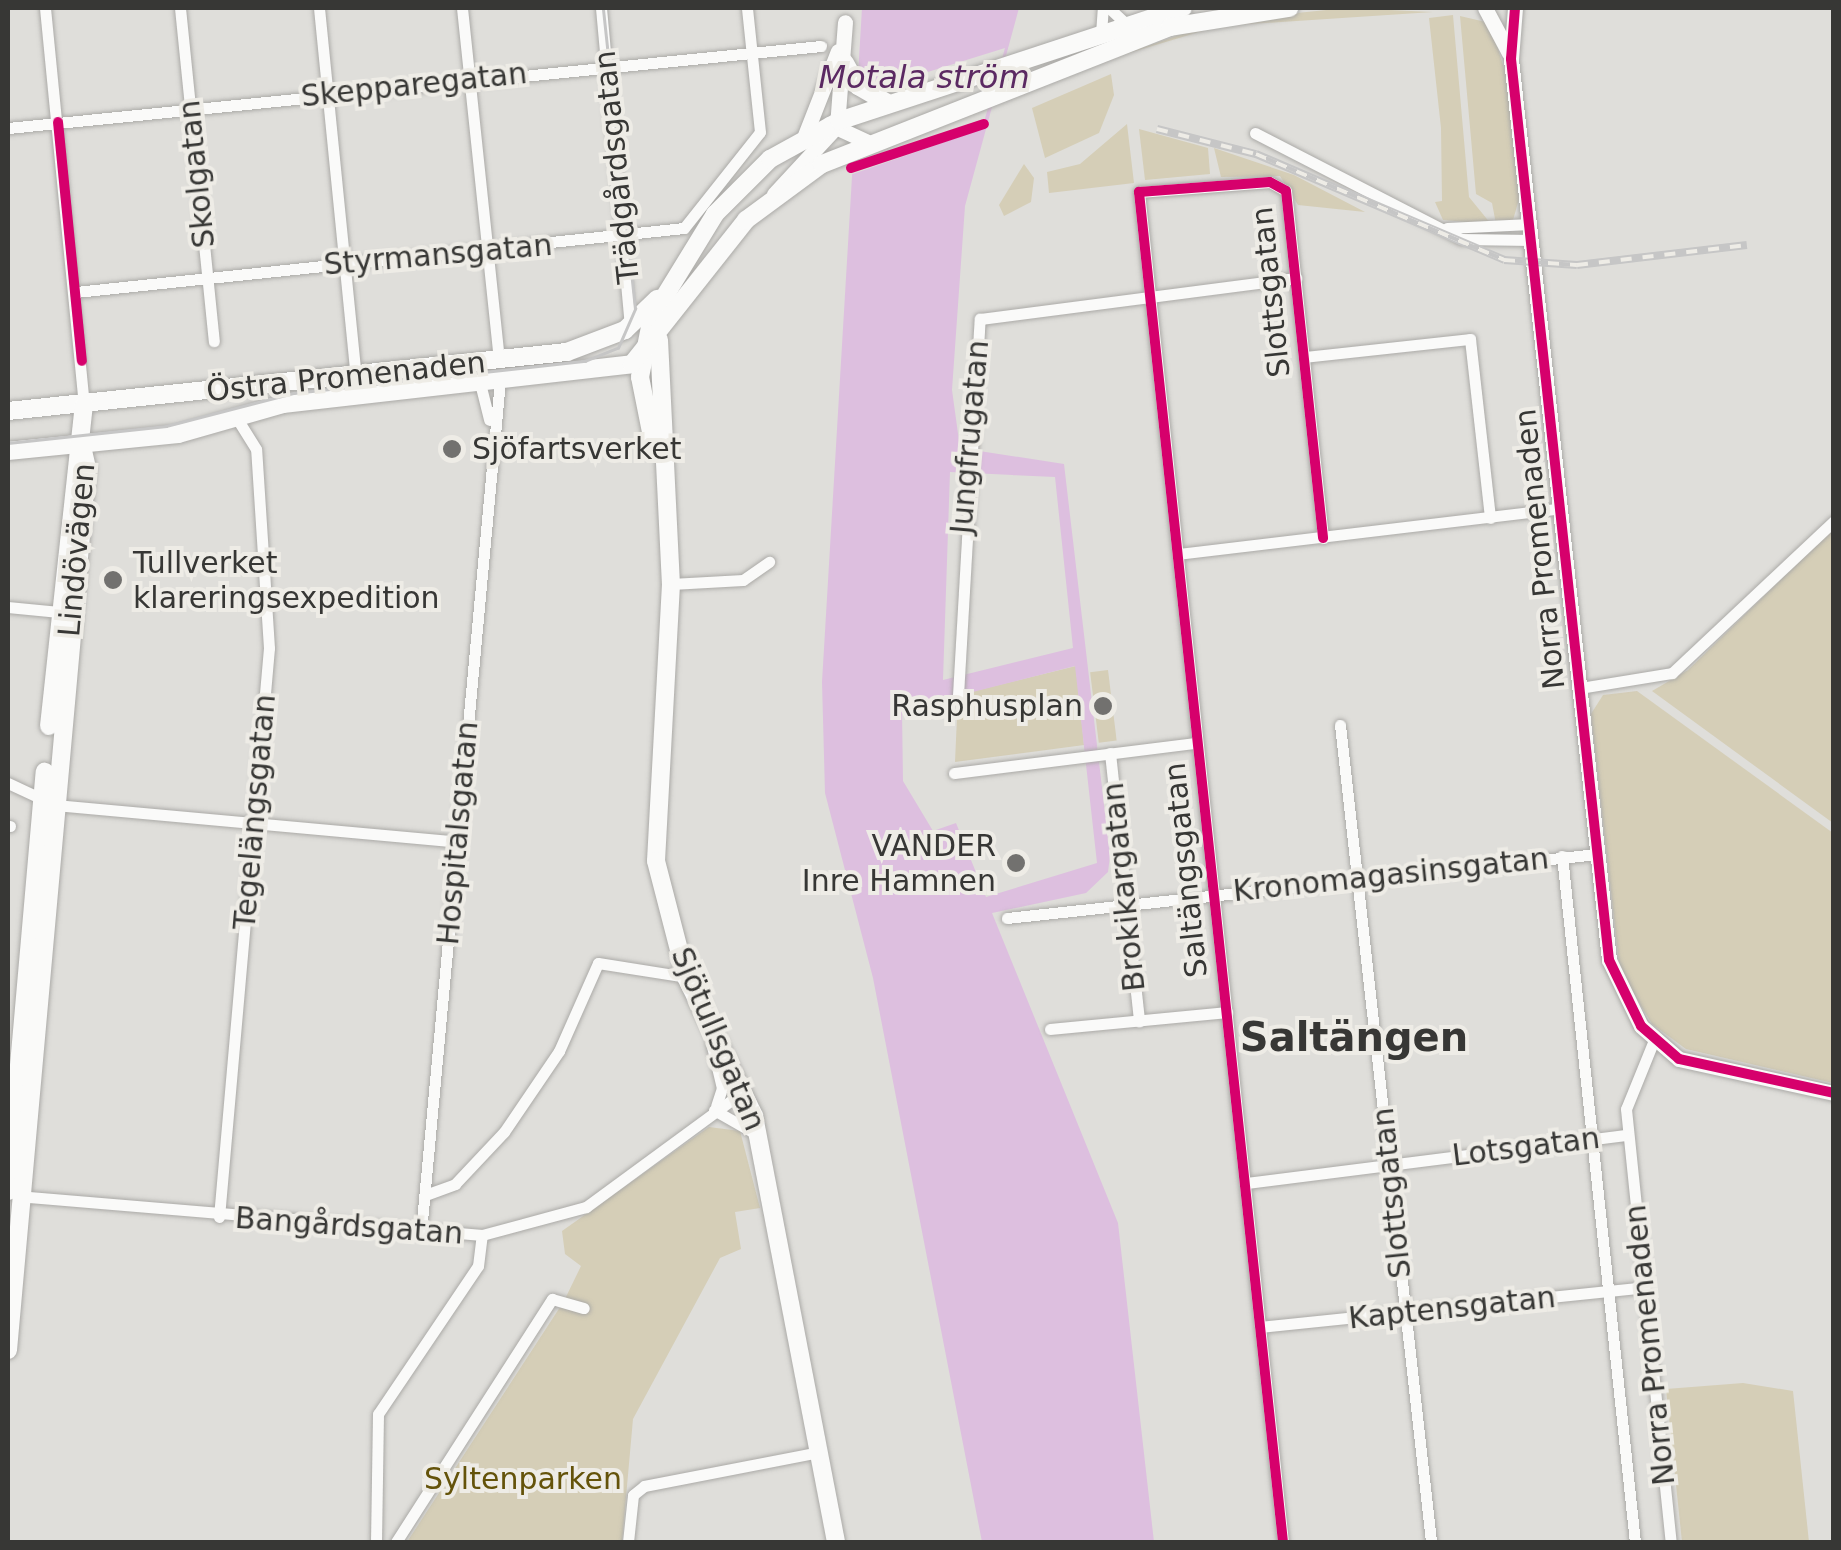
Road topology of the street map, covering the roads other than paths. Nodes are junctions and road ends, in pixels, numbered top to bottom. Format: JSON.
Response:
{"nodes":[{"id":1,"x":46,"y":8,"type":"edge"},
{"id":2,"x":180,"y":8,"type":"edge"},
{"id":3,"x":319,"y":8,"type":"edge"},
{"id":4,"x":462,"y":8,"type":"edge"},
{"id":5,"x":600,"y":8,"type":"edge"},
{"id":6,"x":747,"y":8,"type":"edge"},
{"id":7,"x":1106,"y":8,"type":"edge"},
{"id":8,"x":1183,"y":8,"type":"edge"},
{"id":9,"x":1289,"y":8,"type":"edge"},
{"id":10,"x":1486,"y":8,"type":"edge"},
{"id":11,"x":1506,"y":8,"type":"edge"},
{"id":12,"x":1516,"y":8,"type":"edge"},
{"id":13,"x":845,"y":15,"type":"edge"},
{"id":14,"x":1127,"y":25,"type":"junction"},
{"id":15,"x":1101,"y":34,"type":"junction"},
{"id":16,"x":1512,"y":41,"type":"junction"},
{"id":17,"x":820,"y":46,"type":"dead end"},
{"id":18,"x":752,"y":54,"type":"junction"},
{"id":19,"x":1511,"y":60,"type":"junction"},
{"id":20,"x":845,"y":63,"type":"junction"},
{"id":21,"x":607,"y":66,"type":"junction"},
{"id":22,"x":470,"y":80,"type":"junction"},
{"id":23,"x":328,"y":94,"type":"junction"},
{"id":24,"x":826,"y":95,"type":"junction"},
{"id":25,"x":888,"y":104,"type":"junction"},
{"id":26,"x":190,"y":108,"type":"junction"},
{"id":27,"x":58,"y":122,"type":"junction"},
{"id":28,"x":839,"y":123,"type":"junction"},
{"id":29,"x":8,"y":128,"type":"edge"},
{"id":30,"x":1255,"y":133,"type":"dead end"},
{"id":31,"x":804,"y":135,"type":"junction"},
{"id":32,"x":852,"y":146,"type":"junction"},
{"id":33,"x":1139,"y":192,"type":"joint"},
{"id":34,"x":774,"y":194,"type":"junction"},
{"id":35,"x":1530,"y":232,"type":"junction"},
{"id":36,"x":625,"y":238,"type":"junction"},
{"id":37,"x":490,"y":250,"type":"junction"},
{"id":38,"x":345,"y":263,"type":"junction"},
{"id":39,"x":207,"y":278,"type":"junction"},
{"id":40,"x":1296,"y":278,"type":"junction"},
{"id":41,"x":76,"y":292,"type":"junction"},
{"id":42,"x":666,"y":293,"type":"junction"},
{"id":43,"x":1149,"y":296,"type":"junction"},
{"id":44,"x":630,"y":326,"type":"junction"},
{"id":45,"x":659,"y":339,"type":"junction"},
{"id":46,"x":214,"y":342,"type":"dead end"},
{"id":47,"x":1304,"y":357,"type":"junction"},
{"id":48,"x":641,"y":359,"type":"junction"},
{"id":49,"x":498,"y":360,"type":"junction"},
{"id":50,"x":500,"y":381,"type":"junction"},
{"id":51,"x":480,"y":383,"type":"junction"},
{"id":52,"x":361,"y":386,"type":"junction"},
{"id":53,"x":84,"y":405,"type":"junction"},
{"id":54,"x":8,"y":412,"type":"edge"},
{"id":55,"x":235,"y":416,"type":"junction"},
{"id":56,"x":491,"y":434,"type":"junction"},
{"id":57,"x":81,"y":443,"type":"junction"},
{"id":58,"x":8,"y":451,"type":"edge"},
{"id":59,"x":660,"y":472,"type":"junction"},
{"id":60,"x":1561,"y":508,"type":"junction"},
{"id":61,"x":1490,"y":518,"type":"junction"},
{"id":62,"x":1834,"y":521,"type":"edge"},
{"id":63,"x":1323,"y":538,"type":"junction"},
{"id":64,"x":1178,"y":554,"type":"junction"},
{"id":65,"x":769,"y":562,"type":"dead end"},
{"id":66,"x":671,"y":584,"type":"junction"},
{"id":67,"x":8,"y":607,"type":"edge"},
{"id":68,"x":59,"y":612,"type":"junction"},
{"id":69,"x":1580,"y":688,"type":"junction"},
{"id":70,"x":958,"y":694,"type":"dead end"},
{"id":71,"x":1340,"y":725,"type":"dead end"},
{"id":72,"x":1196,"y":743,"type":"junction"},
{"id":73,"x":1105,"y":753,"type":"junction"},
{"id":74,"x":954,"y":773,"type":"dead end"},
{"id":75,"x":8,"y":783,"type":"edge"},
{"id":76,"x":42,"y":799,"type":"junction"},
{"id":77,"x":254,"y":824,"type":"junction"},
{"id":78,"x":458,"y":842,"type":"junction"},
{"id":79,"x":1597,"y":854,"type":"junction"},
{"id":80,"x":1562,"y":856,"type":"junction"},
{"id":81,"x":1358,"y":877,"type":"junction"},
{"id":82,"x":1214,"y":894,"type":"junction"},
{"id":83,"x":1126,"y":904,"type":"junction"},
{"id":84,"x":1007,"y":918,"type":"dead end"},
{"id":85,"x":686,"y":977,"type":"junction"},
{"id":86,"x":1227,"y":1012,"type":"junction"},
{"id":87,"x":1139,"y":1020,"type":"junction"},
{"id":88,"x":706,"y":1022,"type":"junction"},
{"id":89,"x":1050,"y":1029,"type":"dead end"},
{"id":90,"x":1654,"y":1040,"type":"junction"},
{"id":91,"x":745,"y":1090,"type":"junction"},
{"id":92,"x":1834,"y":1093,"type":"edge"},
{"id":93,"x":714,"y":1110,"type":"junction"},
{"id":94,"x":1628,"y":1135,"type":"junction"},
{"id":95,"x":760,"y":1138,"type":"junction"},
{"id":96,"x":1590,"y":1140,"type":"junction"},
{"id":97,"x":1389,"y":1168,"type":"junction"},
{"id":98,"x":1246,"y":1183,"type":"junction"},
{"id":99,"x":13,"y":1184,"type":"edge"},
{"id":100,"x":428,"y":1194,"type":"junction"},
{"id":101,"x":218,"y":1217,"type":"junction"},
{"id":102,"x":421,"y":1232,"type":"junction"},
{"id":103,"x":482,"y":1235,"type":"junction"},
{"id":104,"x":1644,"y":1287,"type":"junction"},
{"id":105,"x":1608,"y":1291,"type":"junction"},
{"id":106,"x":584,"y":1308,"type":"dead end"},
{"id":107,"x":1405,"y":1313,"type":"junction"},
{"id":108,"x":1260,"y":1327,"type":"junction"},
{"id":109,"x":8,"y":1350,"type":"edge"},
{"id":110,"x":818,"y":1452,"type":"junction"},
{"id":111,"x":376,"y":1542,"type":"edge"},
{"id":112,"x":396,"y":1542,"type":"edge"},
{"id":113,"x":628,"y":1542,"type":"edge"},
{"id":114,"x":836,"y":1542,"type":"edge"},
{"id":115,"x":1283,"y":1542,"type":"edge"},
{"id":116,"x":1431,"y":1542,"type":"edge"},
{"id":117,"x":1635,"y":1542,"type":"edge"},
{"id":118,"x":1672,"y":1542,"type":"edge"}],
"edges":[{"from":1,"to":27,"type":"street"},
{"from":2,"to":26,"type":"street","name":"Skolgatan"},
{"from":3,"to":23,"type":"street"},
{"from":4,"to":22,"type":"street"},
{"from":5,"to":21,"type":"street","name":"Trädgårdsgatan"},
{"from":6,"to":18,"type":"street"},
{"from":7,"to":14,"type":"street"},
{"from":7,"to":15,"type":"street"},
{"from":8,"to":14,"type":"main road"},
{"from":9,"to":32,"type":"main road"},
{"from":10,"to":19,"type":"street","name":"Norra Promenaden"},
{"from":11,"to":16,"type":"street","name":"Norra Promenaden"},
{"from":12,"to":16,"type":"street","name":"Norra Promenaden"},
{"from":13,"to":20,"type":"street"},
{"from":13,"to":24,"type":"street"},
{"from":14,"to":15,"type":"main road"},
{"from":15,"to":25,"type":"main road"},
{"from":16,"to":19,"type":"street","name":"Norra Promenaden"},
{"from":17,"to":18,"type":"street","name":"Skepparegatan"},
{"from":18,"to":21,"type":"street","name":"Skepparegatan"},
{"from":18,"to":36,"type":"street","name":"Styrmansgatan"},
{"from":19,"to":35,"type":"street","name":"Norra Promenaden"},
{"from":20,"to":25,"type":"main road"},
{"from":20,"to":28,"type":"street"},
{"from":21,"to":22,"type":"street","name":"Skepparegatan"},
{"from":21,"to":36,"type":"street","name":"Trädgårdsgatan"},
{"from":22,"to":23,"type":"street","name":"Skepparegatan"},
{"from":22,"to":37,"type":"street"},
{"from":23,"to":26,"type":"street","name":"Skepparegatan"},
{"from":23,"to":38,"type":"street"},
{"from":24,"to":28,"type":"street"},
{"from":24,"to":31,"type":"street"},
{"from":25,"to":28,"type":"main road"},
{"from":26,"to":27,"type":"street","name":"Skepparegatan"},
{"from":26,"to":39,"type":"street","name":"Skolgatan"},
{"from":27,"to":29,"type":"street","name":"Skepparegatan"},
{"from":27,"to":41,"type":"street"},
{"from":28,"to":31,"type":"main road"},
{"from":28,"to":32,"type":"street"},
{"from":28,"to":34,"type":"street"},
{"from":30,"to":35,"type":"street"},
{"from":31,"to":42,"type":"main road"},
{"from":32,"to":34,"type":"main road"},
{"from":33,"to":40,"type":"street","name":"Slottsgatan"},
{"from":33,"to":43,"type":"street","name":"Saltängsgatan"},
{"from":34,"to":45,"type":"main road"},
{"from":35,"to":60,"type":"street","name":"Norra Promenaden"},
{"from":36,"to":37,"type":"street","name":"Styrmansgatan"},
{"from":36,"to":44,"type":"street","name":"Trädgårdsgatan"},
{"from":37,"to":38,"type":"street","name":"Styrmansgatan"},
{"from":37,"to":49,"type":"street"},
{"from":38,"to":39,"type":"street","name":"Styrmansgatan"},
{"from":38,"to":52,"type":"street"},
{"from":39,"to":41,"type":"street","name":"Styrmansgatan"},
{"from":39,"to":46,"type":"street","name":"Skolgatan"},
{"from":40,"to":43,"type":"street","name":"Jungfrugatan"},
{"from":40,"to":47,"type":"street","name":"Slottsgatan"},
{"from":41,"to":53,"type":"street"},
{"from":42,"to":44,"type":"main road","name":"Östra Promenaden"},
{"from":42,"to":48,"type":"main road"},
{"from":43,"to":64,"type":"street","name":"Saltängsgatan"},
{"from":43,"to":70,"type":"street","name":"Jungfrugatan"},
{"from":44,"to":49,"type":"main road","name":"Östra Promenaden"},
{"from":45,"to":48,"type":"main road"},
{"from":45,"to":59,"type":"main road","name":"Sjötullsgatan"},
{"from":47,"to":61,"type":"street"},
{"from":47,"to":63,"type":"street","name":"Slottsgatan"},
{"from":48,"to":50,"type":"main road","name":"Östra Promenaden"},
{"from":48,"to":59,"type":"main road","name":"Sjötullsgatan"},
{"from":49,"to":52,"type":"main road","name":"Östra Promenaden"},
{"from":50,"to":51,"type":"main road","name":"Östra Promenaden"},
{"from":50,"to":56,"type":"street","name":"Hospitalsgatan"},
{"from":51,"to":52,"type":"main road","name":"Östra Promenaden"},
{"from":51,"to":56,"type":"street","name":"Hospitalsgatan"},
{"from":52,"to":53,"type":"main road","name":"Östra Promenaden"},
{"from":52,"to":55,"type":"main road","name":"Östra Promenaden"},
{"from":53,"to":54,"type":"main road","name":"Östra Promenaden"},
{"from":53,"to":57,"type":"main road"},
{"from":55,"to":57,"type":"main road","name":"Östra Promenaden"},
{"from":55,"to":77,"type":"street","name":"Tegelängsgatan"},
{"from":56,"to":78,"type":"street","name":"Hospitalsgatan"},
{"from":57,"to":58,"type":"main road","name":"Östra Promenaden"},
{"from":57,"to":68,"type":"main road","name":"Lindövägen"},
{"from":57,"to":76,"type":"main road","name":"Lindövägen"},
{"from":59,"to":66,"type":"main road","name":"Sjötullsgatan"},
{"from":60,"to":61,"type":"street"},
{"from":60,"to":69,"type":"street","name":"Norra Promenaden"},
{"from":61,"to":63,"type":"street"},
{"from":62,"to":69,"type":"street","name":"Norra Promenaden"},
{"from":63,"to":64,"type":"street"},
{"from":64,"to":72,"type":"street","name":"Saltängsgatan"},
{"from":65,"to":66,"type":"street"},
{"from":66,"to":85,"type":"main road","name":"Sjötullsgatan"},
{"from":67,"to":68,"type":"street"},
{"from":68,"to":76,"type":"main road","name":"Lindövägen"},
{"from":69,"to":79,"type":"street","name":"Norra Promenaden"},
{"from":71,"to":81,"type":"street","name":"Slottsgatan"},
{"from":72,"to":73,"type":"street"},
{"from":72,"to":82,"type":"street","name":"Saltängsgatan"},
{"from":73,"to":74,"type":"street"},
{"from":73,"to":83,"type":"street","name":"Brokikargatan"},
{"from":75,"to":76,"type":"street"},
{"from":76,"to":77,"type":"street"},
{"from":76,"to":99,"type":"main road","name":"Lindövägen"},
{"from":77,"to":78,"type":"street"},
{"from":77,"to":101,"type":"street","name":"Tegelängsgatan"},
{"from":78,"to":100,"type":"street","name":"Hospitalsgatan"},
{"from":79,"to":80,"type":"street","name":"Kronomagasinsgatan"},
{"from":79,"to":90,"type":"street","name":"Norra Promenaden"},
{"from":80,"to":81,"type":"street","name":"Kronomagasinsgatan"},
{"from":80,"to":96,"type":"street"},
{"from":81,"to":82,"type":"street","name":"Kronomagasinsgatan"},
{"from":81,"to":97,"type":"street","name":"Slottsgatan"},
{"from":82,"to":83,"type":"street","name":"Kronomagasinsgatan"},
{"from":82,"to":86,"type":"street","name":"Saltängsgatan"},
{"from":83,"to":84,"type":"street","name":"Kronomagasinsgatan"},
{"from":83,"to":87,"type":"street","name":"Brokikargatan"},
{"from":85,"to":88,"type":"main road","name":"Sjötullsgatan"},
{"from":85,"to":100,"type":"street"},
{"from":86,"to":87,"type":"street"},
{"from":86,"to":98,"type":"street","name":"Saltängsgatan"},
{"from":87,"to":89,"type":"street"},
{"from":88,"to":91,"type":"main road","name":"Sjötullsgatan"},
{"from":88,"to":93,"type":"street"},
{"from":90,"to":92,"type":"street"},
{"from":90,"to":94,"type":"street","name":"Norra Promenaden"},
{"from":91,"to":93,"type":"street","name":"Bangårdsgatan"},
{"from":91,"to":95,"type":"main road","name":"Sjötullsgatan"},
{"from":93,"to":95,"type":"street"},
{"from":93,"to":103,"type":"street","name":"Bangårdsgatan"},
{"from":94,"to":96,"type":"street","name":"Lotsgatan"},
{"from":94,"to":104,"type":"street","name":"Norra Promenaden"},
{"from":95,"to":110,"type":"main road","name":"Sjötullsgatan"},
{"from":96,"to":97,"type":"street","name":"Lotsgatan"},
{"from":96,"to":105,"type":"street"},
{"from":97,"to":98,"type":"street","name":"Lotsgatan"},
{"from":97,"to":107,"type":"street","name":"Slottsgatan"},
{"from":98,"to":108,"type":"street","name":"Saltängsgatan"},
{"from":99,"to":101,"type":"street","name":"Bangårdsgatan"},
{"from":99,"to":109,"type":"main road","name":"Lindövägen"},
{"from":100,"to":102,"type":"street","name":"Hospitalsgatan"},
{"from":101,"to":102,"type":"street","name":"Bangårdsgatan"},
{"from":102,"to":103,"type":"street","name":"Bangårdsgatan"},
{"from":103,"to":111,"type":"street"},
{"from":104,"to":105,"type":"street","name":"Kaptensgatan"},
{"from":104,"to":118,"type":"street","name":"Norra Promenaden"},
{"from":105,"to":107,"type":"street","name":"Kaptensgatan"},
{"from":105,"to":117,"type":"street"},
{"from":106,"to":112,"type":"street"},
{"from":107,"to":108,"type":"street","name":"Kaptensgatan"},
{"from":107,"to":116,"type":"street","name":"Slottsgatan"},
{"from":108,"to":115,"type":"street","name":"Saltängsgatan"},
{"from":110,"to":113,"type":"street"},
{"from":110,"to":114,"type":"main road","name":"Sjötullsgatan"}]}
